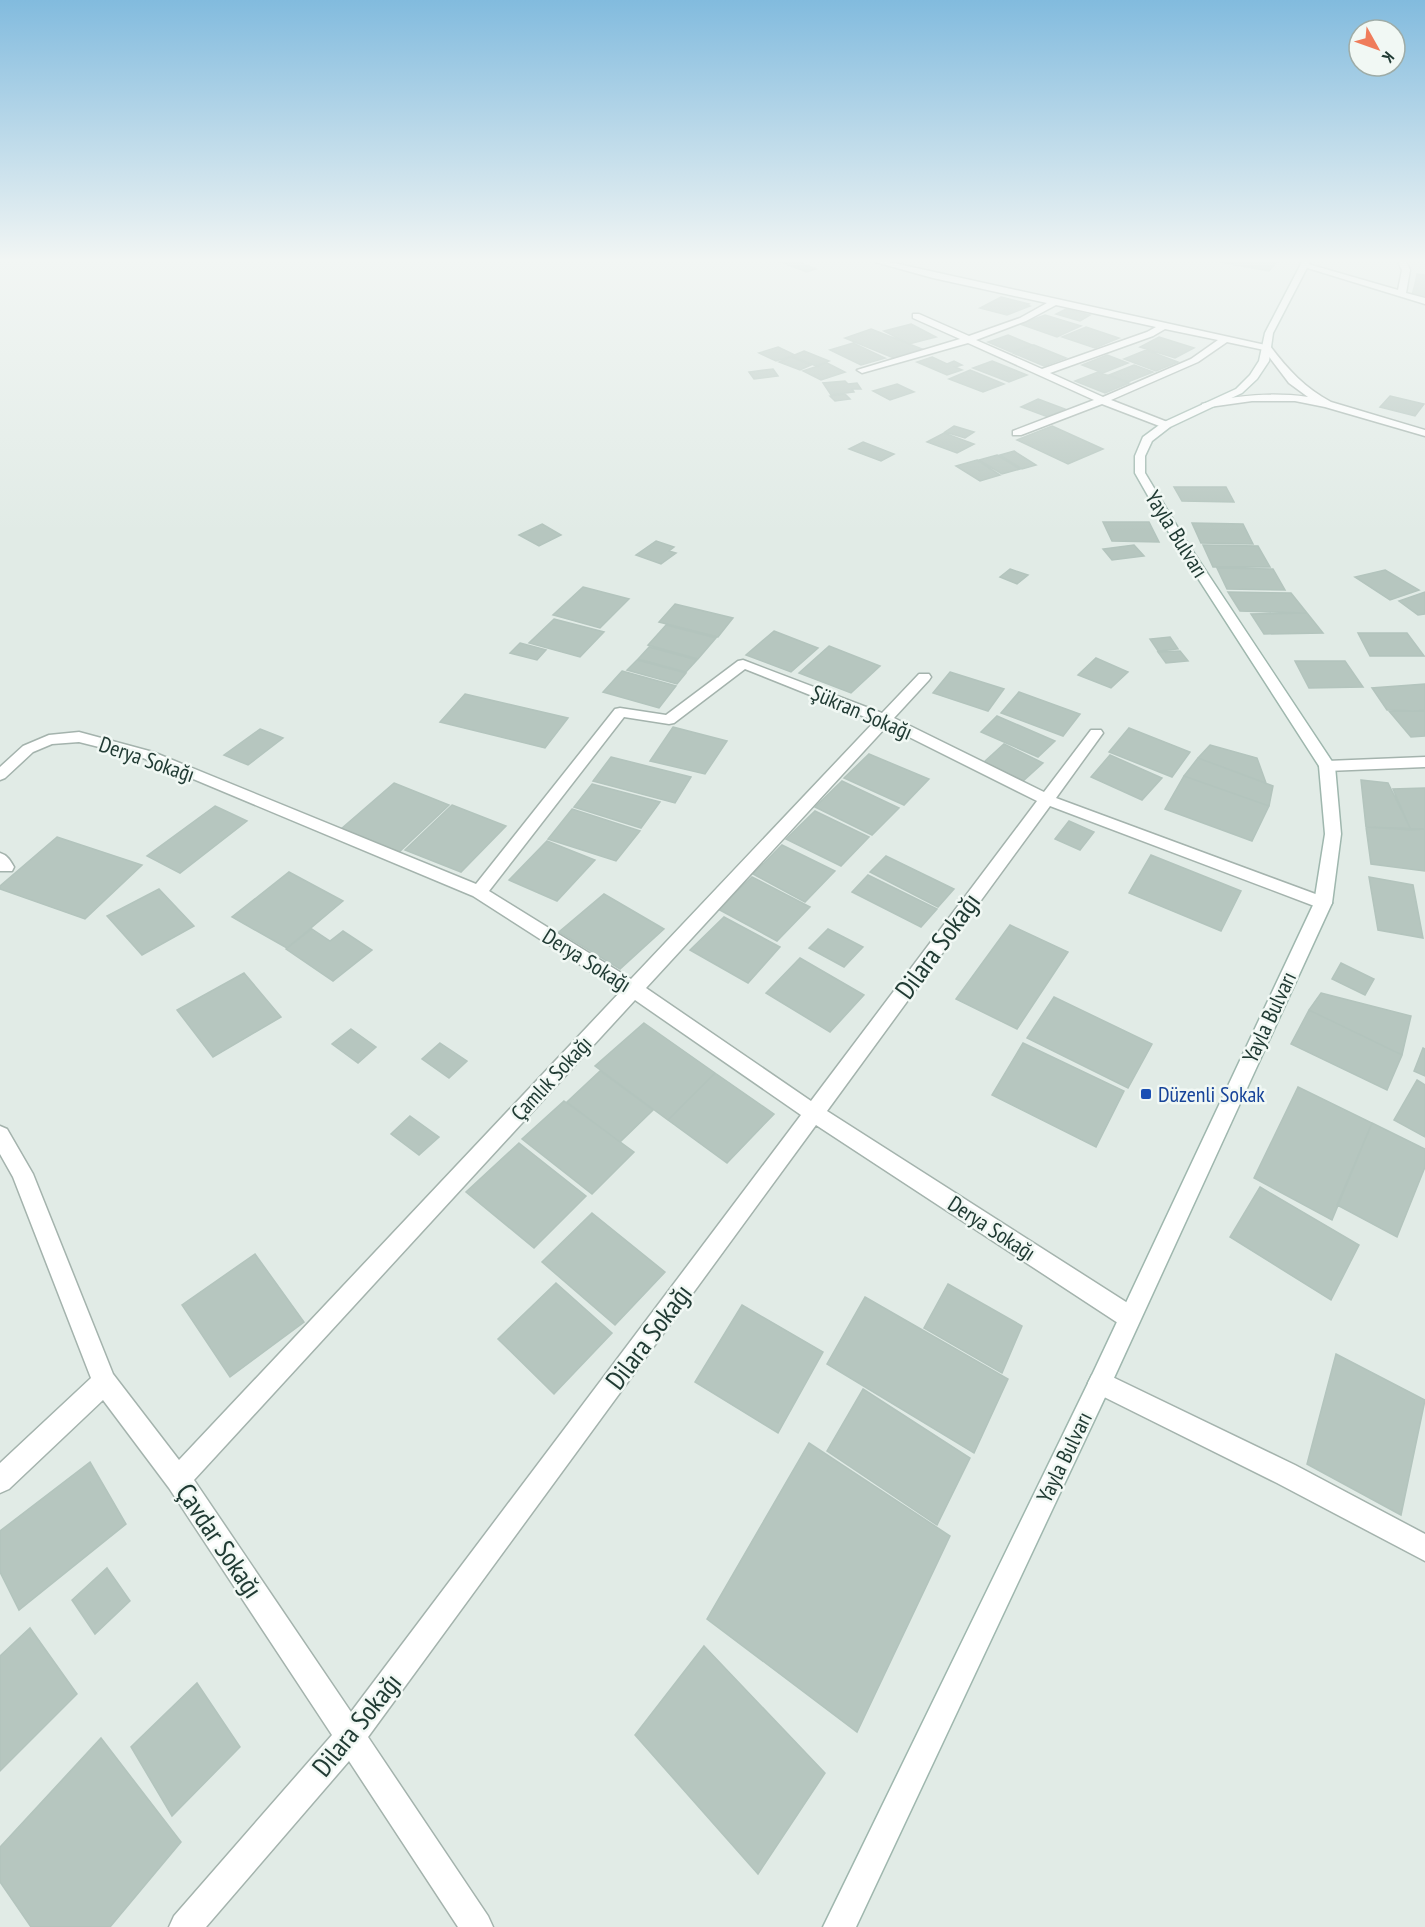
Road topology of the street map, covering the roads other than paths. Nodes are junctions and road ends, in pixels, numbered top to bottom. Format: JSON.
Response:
{"nodes":[{"id":1,"x":931,"y":352,"type":"edge"},
{"id":2,"x":994,"y":352,"type":"edge"},
{"id":3,"x":1100,"y":352,"type":"edge"},
{"id":4,"x":1210,"y":352,"type":"edge"},
{"id":5,"x":1265,"y":352,"type":"edge"},
{"id":6,"x":1270,"y":352,"type":"edge"},
{"id":7,"x":862,"y":370,"type":"dead end"},
{"id":8,"x":1041,"y":373,"type":"junction"},
{"id":9,"x":1104,"y":401,"type":"junction"},
{"id":10,"x":1327,"y":404,"type":"junction"},
{"id":11,"x":1206,"y":406,"type":"junction"},
{"id":12,"x":1166,"y":425,"type":"junction"},
{"id":13,"x":1017,"y":433,"type":"dead end"},
{"id":14,"x":1425,"y":433,"type":"edge"},
{"id":15,"x":924,"y":676,"type":"dead end"},
{"id":16,"x":884,"y":719,"type":"junction"},
{"id":17,"x":1096,"y":733,"type":"dead end"},
{"id":18,"x":1425,"y":762,"type":"edge"},
{"id":19,"x":1327,"y":766,"type":"junction"},
{"id":20,"x":0,"y":775,"type":"edge"},
{"id":21,"x":1045,"y":799,"type":"junction"},
{"id":22,"x":479,"y":892,"type":"junction"},
{"id":23,"x":1323,"y":903,"type":"junction"},
{"id":24,"x":634,"y":990,"type":"junction"},
{"id":25,"x":815,"y":1114,"type":"junction"},
{"id":26,"x":0,"y":1135,"type":"edge"},
{"id":27,"x":1129,"y":1317,"type":"junction"},
{"id":28,"x":104,"y":1382,"type":"junction"},
{"id":29,"x":1100,"y":1383,"type":"junction"},
{"id":30,"x":178,"y":1479,"type":"junction"},
{"id":31,"x":0,"y":1480,"type":"edge"},
{"id":32,"x":1425,"y":1548,"type":"edge"},
{"id":33,"x":351,"y":1736,"type":"junction"},
{"id":34,"x":185,"y":1927,"type":"edge"},
{"id":35,"x":477,"y":1927,"type":"edge"},
{"id":36,"x":839,"y":1927,"type":"edge"}],
"edges":[{"from":1,"to":7,"type":"street"},
{"from":2,"to":8,"type":"street"},
{"from":3,"to":8,"type":"street"},
{"from":4,"to":9,"type":"street"},
{"from":5,"to":11,"type":"street","name":"Yayla Bulvarı"},
{"from":6,"to":10,"type":"street"},
{"from":8,"to":9,"type":"street"},
{"from":9,"to":12,"type":"street"},
{"from":9,"to":13,"type":"street"},
{"from":10,"to":11,"type":"street"},
{"from":10,"to":14,"type":"street"},
{"from":11,"to":12,"type":"street","name":"Yayla Bulvarı"},
{"from":12,"to":19,"type":"street","name":"Yayla Bulvarı"},
{"from":15,"to":16,"type":"street","name":"Çamlık Sokağı"},
{"from":16,"to":21,"type":"street","name":"Şükran Sokağı"},
{"from":16,"to":22,"type":"street","name":"Şükran Sokağı"},
{"from":16,"to":24,"type":"street","name":"Çamlık Sokağı"},
{"from":17,"to":21,"type":"street","name":"Dilara Sokağı"},
{"from":18,"to":19,"type":"street"},
{"from":19,"to":23,"type":"street","name":"Yayla Bulvarı"},
{"from":20,"to":22,"type":"street","name":"Derya Sokağı"},
{"from":21,"to":23,"type":"street","name":"Şükran Sokağı"},
{"from":21,"to":25,"type":"street","name":"Dilara Sokağı"},
{"from":22,"to":24,"type":"street","name":"Derya Sokağı"},
{"from":23,"to":27,"type":"street","name":"Yayla Bulvarı"},
{"from":24,"to":25,"type":"street","name":"Derya Sokağı"},
{"from":24,"to":30,"type":"street","name":"Çamlık Sokağı"},
{"from":25,"to":27,"type":"street","name":"Derya Sokağı"},
{"from":25,"to":33,"type":"street","name":"Dilara Sokağı"},
{"from":26,"to":28,"type":"street","name":"Çavdar Sokağı"},
{"from":27,"to":29,"type":"street","name":"Yayla Bulvarı"},
{"from":28,"to":30,"type":"street","name":"Çavdar Sokağı"},
{"from":28,"to":31,"type":"street"},
{"from":29,"to":32,"type":"street"},
{"from":29,"to":36,"type":"street","name":"Yayla Bulvarı"},
{"from":30,"to":33,"type":"street","name":"Çavdar Sokağı"},
{"from":33,"to":34,"type":"street","name":"Dilara Sokağı"},
{"from":33,"to":35,"type":"street","name":"Çavdar Sokağı"}]}
